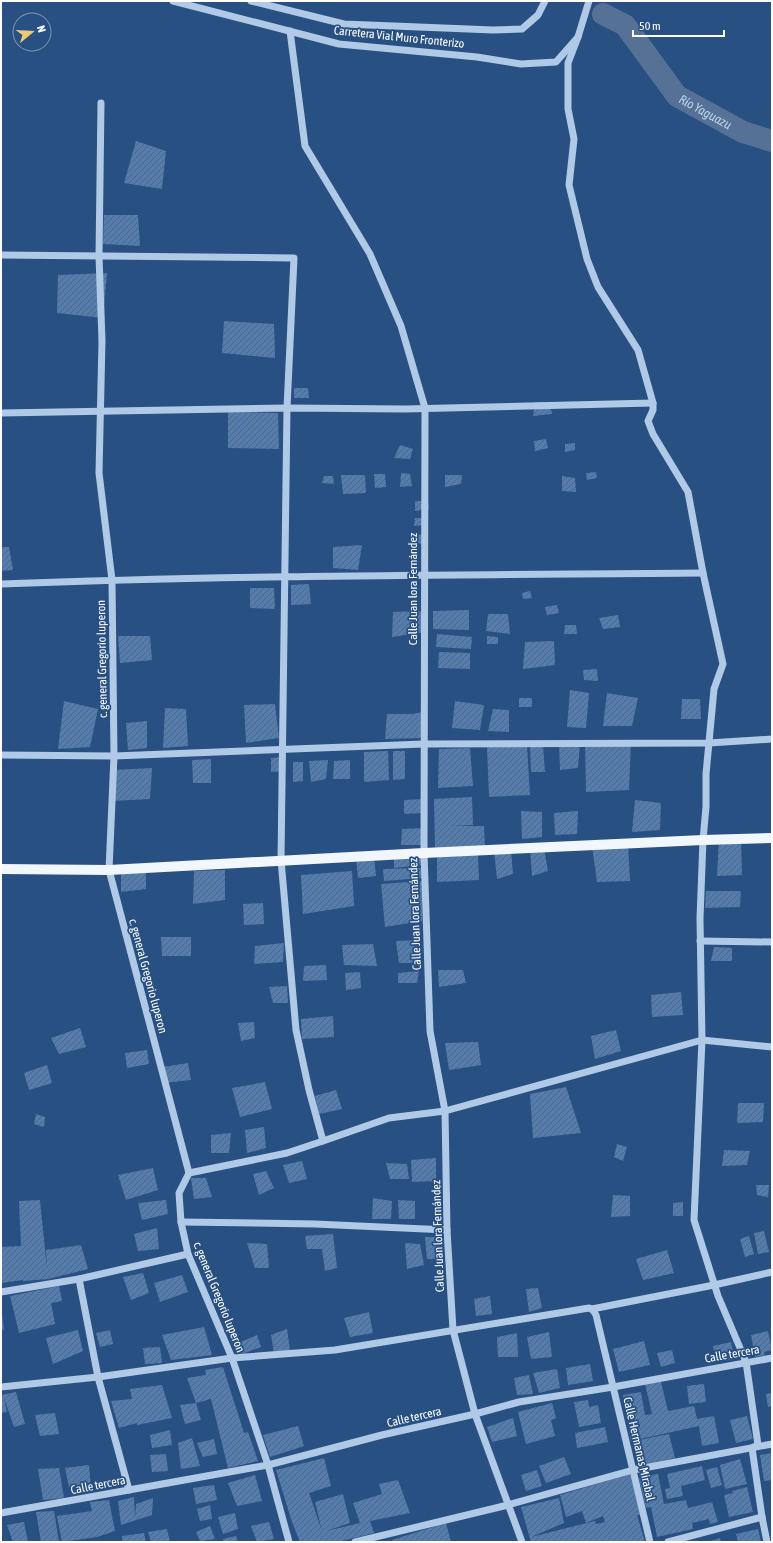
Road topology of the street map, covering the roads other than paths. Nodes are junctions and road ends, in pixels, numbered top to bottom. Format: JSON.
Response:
{"nodes":[{"id":1,"x":173,"y":1,"type":"edge"},
{"id":2,"x":250,"y":1,"type":"edge"},
{"id":3,"x":545,"y":1,"type":"edge"},
{"id":4,"x":589,"y":1,"type":"edge"},
{"id":5,"x":290,"y":31,"type":"junction"},
{"id":6,"x":578,"y":38,"type":"junction"},
{"id":7,"x":101,"y":103,"type":"dead end"},
{"id":8,"x":1,"y":255,"type":"edge"},
{"id":9,"x":99,"y":256,"type":"junction"},
{"id":10,"x":653,"y":403,"type":"junction"},
{"id":11,"x":287,"y":408,"type":"junction"},
{"id":12,"x":425,"y":408,"type":"junction"},
{"id":13,"x":100,"y":411,"type":"junction"},
{"id":14,"x":1,"y":413,"type":"edge"},
{"id":15,"x":703,"y":573,"type":"junction"},
{"id":16,"x":284,"y":577,"type":"junction"},
{"id":17,"x":112,"y":580,"type":"junction"},
{"id":18,"x":1,"y":584,"type":"edge"},
{"id":19,"x":772,"y":739,"type":"edge"},
{"id":20,"x":709,"y":743,"type":"junction"},
{"id":21,"x":424,"y":744,"type":"junction"},
{"id":22,"x":282,"y":749,"type":"junction"},
{"id":23,"x":1,"y":755,"type":"edge"},
{"id":24,"x":114,"y":756,"type":"junction"},
{"id":25,"x":772,"y":838,"type":"edge"},
{"id":26,"x":703,"y":840,"type":"junction"},
{"id":27,"x":424,"y":853,"type":"junction"},
{"id":28,"x":281,"y":860,"type":"junction"},
{"id":29,"x":1,"y":869,"type":"edge"},
{"id":30,"x":108,"y":870,"type":"junction"},
{"id":31,"x":700,"y":941,"type":"junction"},
{"id":32,"x":772,"y":942,"type":"edge"},
{"id":33,"x":702,"y":1040,"type":"junction"},
{"id":34,"x":772,"y":1047,"type":"edge"},
{"id":35,"x":445,"y":1111,"type":"junction"},
{"id":36,"x":323,"y":1141,"type":"junction"},
{"id":37,"x":189,"y":1173,"type":"junction"},
{"id":38,"x":181,"y":1222,"type":"junction"},
{"id":39,"x":447,"y":1230,"type":"junction"},
{"id":40,"x":188,"y":1254,"type":"junction"},
{"id":41,"x":772,"y":1272,"type":"edge"},
{"id":42,"x":79,"y":1279,"type":"junction"},
{"id":43,"x":714,"y":1285,"type":"junction"},
{"id":44,"x":1,"y":1292,"type":"edge"},
{"id":45,"x":592,"y":1309,"type":"junction"},
{"id":46,"x":453,"y":1330,"type":"junction"},
{"id":47,"x":232,"y":1358,"type":"junction"},
{"id":48,"x":772,"y":1358,"type":"edge"},
{"id":49,"x":746,"y":1362,"type":"junction"},
{"id":50,"x":98,"y":1378,"type":"junction"},
{"id":51,"x":1,"y":1387,"type":"edge"},
{"id":52,"x":613,"y":1387,"type":"junction"},
{"id":53,"x":475,"y":1414,"type":"junction"},
{"id":54,"x":772,"y":1444,"type":"edge"},
{"id":55,"x":752,"y":1448,"type":"junction"},
{"id":56,"x":268,"y":1465,"type":"junction"},
{"id":57,"x":633,"y":1470,"type":"junction"},
{"id":58,"x":129,"y":1490,"type":"junction"},
{"id":59,"x":508,"y":1505,"type":"junction"},
{"id":60,"x":1,"y":1513,"type":"edge"},
{"id":61,"x":762,"y":1517,"type":"junction"},
{"id":62,"x":289,"y":1542,"type":"edge"},
{"id":63,"x":355,"y":1542,"type":"edge"},
{"id":64,"x":522,"y":1542,"type":"edge"},
{"id":65,"x":650,"y":1542,"type":"edge"},
{"id":66,"x":668,"y":1542,"type":"edge"},
{"id":67,"x":767,"y":1542,"type":"edge"}],
"edges":[{"from":1,"to":5,"type":"street","name":"Carretera Vial Muro Fronterizo"},
{"from":2,"to":3,"type":"street","name":"Carretera Vial Muro Fronterizo"},
{"from":4,"to":6,"type":"street","name":"Carretera Vial Muro Fronterizo"},
{"from":5,"to":6,"type":"street","name":"Carretera Vial Muro Fronterizo"},
{"from":5,"to":12,"type":"street","name":"Calle Juan lora Fernández"},
{"from":6,"to":10,"type":"street"},
{"from":7,"to":9,"type":"street","name":"c. general Gregorio luperon"},
{"from":8,"to":9,"type":"street"},
{"from":9,"to":11,"type":"street"},
{"from":9,"to":13,"type":"street","name":"c. general Gregorio luperon"},
{"from":10,"to":12,"type":"street"},
{"from":10,"to":15,"type":"street"},
{"from":11,"to":12,"type":"street"},
{"from":11,"to":13,"type":"street"},
{"from":11,"to":16,"type":"street"},
{"from":12,"to":21,"type":"street","name":"Calle Juan lora Fernández"},
{"from":13,"to":14,"type":"street"},
{"from":13,"to":17,"type":"street","name":"c. general Gregorio luperon"},
{"from":15,"to":16,"type":"street"},
{"from":15,"to":20,"type":"street"},
{"from":16,"to":17,"type":"street"},
{"from":16,"to":22,"type":"street"},
{"from":17,"to":18,"type":"street"},
{"from":17,"to":24,"type":"street","name":"c. general Gregorio luperon"},
{"from":19,"to":20,"type":"street"},
{"from":20,"to":21,"type":"street"},
{"from":20,"to":26,"type":"street"},
{"from":21,"to":22,"type":"street"},
{"from":21,"to":27,"type":"street","name":"Calle Juan lora Fernández"},
{"from":22,"to":24,"type":"street"},
{"from":22,"to":28,"type":"street"},
{"from":23,"to":24,"type":"street"},
{"from":24,"to":30,"type":"street","name":"c. general Gregorio luperon"},
{"from":25,"to":26,"type":"main road"},
{"from":26,"to":27,"type":"main road"},
{"from":26,"to":31,"type":"street"},
{"from":27,"to":28,"type":"main road"},
{"from":27,"to":35,"type":"street","name":"Calle Juan lora Fernández"},
{"from":28,"to":30,"type":"main road"},
{"from":28,"to":36,"type":"street"},
{"from":29,"to":30,"type":"main road"},
{"from":30,"to":37,"type":"street","name":"c. general Gregorio luperon"},
{"from":31,"to":32,"type":"street"},
{"from":31,"to":33,"type":"street"},
{"from":33,"to":34,"type":"street"},
{"from":33,"to":35,"type":"street"},
{"from":33,"to":43,"type":"street"},
{"from":35,"to":36,"type":"street"},
{"from":35,"to":39,"type":"street","name":"Calle Juan lora Fernández"},
{"from":36,"to":37,"type":"street"},
{"from":37,"to":38,"type":"street","name":"c. general Gregorio luperon"},
{"from":38,"to":39,"type":"street"},
{"from":38,"to":40,"type":"street","name":"c. general Gregorio luperon"},
{"from":39,"to":46,"type":"street","name":"Calle Juan lora Fernández"},
{"from":40,"to":42,"type":"street"},
{"from":40,"to":47,"type":"street","name":"c. general Gregorio luperon"},
{"from":41,"to":43,"type":"street"},
{"from":42,"to":44,"type":"street"},
{"from":42,"to":50,"type":"street"},
{"from":43,"to":45,"type":"street"},
{"from":43,"to":49,"type":"street"},
{"from":45,"to":46,"type":"street"},
{"from":45,"to":52,"type":"street","name":"Calle Hermanas Mirabal"},
{"from":46,"to":47,"type":"street"},
{"from":46,"to":53,"type":"street","name":"Calle Juan lora Fernández"},
{"from":47,"to":50,"type":"street"},
{"from":47,"to":56,"type":"street","name":"c. general Gregorio luperon"},
{"from":48,"to":49,"type":"street","name":"Calle tercera"},
{"from":49,"to":52,"type":"street","name":"Calle tercera"},
{"from":49,"to":55,"type":"street"},
{"from":50,"to":51,"type":"street"},
{"from":50,"to":58,"type":"street"},
{"from":52,"to":53,"type":"street","name":"Calle tercera"},
{"from":52,"to":57,"type":"street","name":"Calle Hermanas Mirabal"},
{"from":53,"to":56,"type":"street","name":"Calle tercera"},
{"from":53,"to":59,"type":"street","name":"Calle Juan lora Fernández"},
{"from":54,"to":55,"type":"street"},
{"from":55,"to":57,"type":"street"},
{"from":55,"to":61,"type":"street"},
{"from":56,"to":58,"type":"street","name":"Calle tercera"},
{"from":56,"to":62,"type":"street","name":"c. general Gregorio luperon"},
{"from":57,"to":59,"type":"street"},
{"from":57,"to":65,"type":"street","name":"Calle Hermanas Mirabal"},
{"from":58,"to":60,"type":"street","name":"Calle tercera"},
{"from":59,"to":63,"type":"street"},
{"from":59,"to":64,"type":"street","name":"Calle Juan lora Fernández"},
{"from":61,"to":66,"type":"street"},
{"from":61,"to":67,"type":"street"}]}
